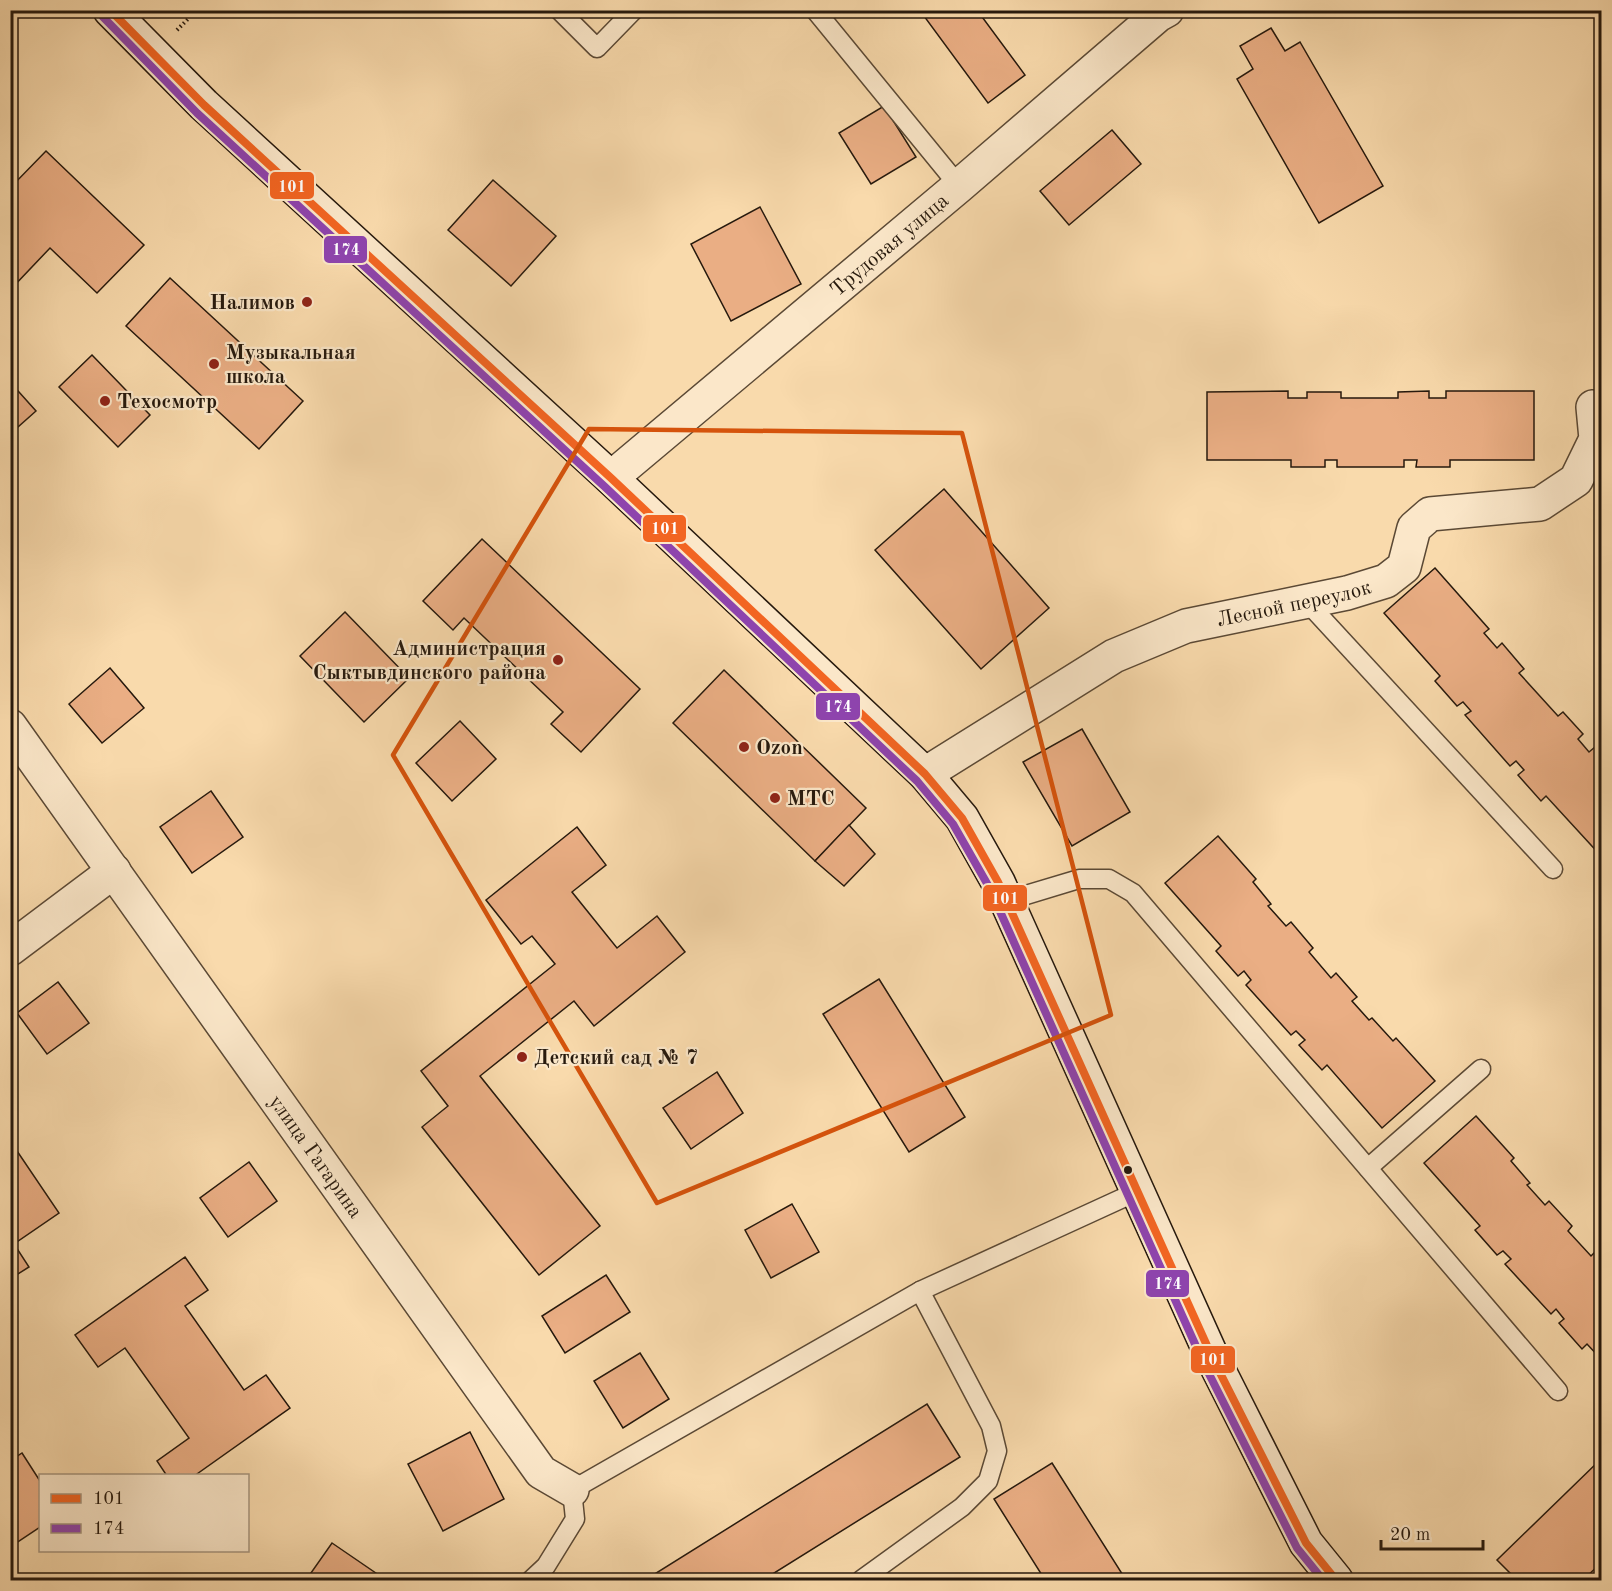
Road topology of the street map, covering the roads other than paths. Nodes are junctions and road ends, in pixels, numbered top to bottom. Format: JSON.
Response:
{"nodes":[{"id":1,"x":110,"y":10,"type":"edge"},
{"id":2,"x":559,"y":10,"type":"edge"},
{"id":3,"x":634,"y":10,"type":"edge"},
{"id":4,"x":815,"y":10,"type":"edge"},
{"id":5,"x":1167,"y":10,"type":"edge"},
{"id":6,"x":959,"y":186,"type":"junction"},
{"id":7,"x":1598,"y":407,"type":"edge"},
{"id":8,"x":611,"y":478,"type":"junction"},
{"id":9,"x":1305,"y":600,"type":"junction"},
{"id":10,"x":10,"y":726,"type":"edge"},
{"id":11,"x":925,"y":774,"type":"junction"},
{"id":12,"x":1553,"y":869,"type":"dead end"},
{"id":13,"x":114,"y":871,"type":"junction"},
{"id":14,"x":1006,"y":902,"type":"junction"},
{"id":15,"x":10,"y":949,"type":"edge"},
{"id":16,"x":1481,"y":1069,"type":"dead end"},
{"id":17,"x":1368,"y":1168,"type":"junction"},
{"id":18,"x":1136,"y":1192,"type":"junction"},
{"id":19,"x":920,"y":1291,"type":"junction"},
{"id":20,"x":1558,"y":1391,"type":"dead end"},
{"id":21,"x":572,"y":1490,"type":"junction"},
{"id":22,"x":531,"y":1581,"type":"edge"},
{"id":23,"x":861,"y":1581,"type":"edge"},
{"id":24,"x":1335,"y":1581,"type":"edge"}],
"edges":[{"from":1,"to":8,"type":"street"},
{"from":2,"to":3,"type":"lane"},
{"from":4,"to":6,"type":"lane"},
{"from":5,"to":6,"type":"street","name":"Трудовая улица"},
{"from":6,"to":8,"type":"street","name":"Трудовая улица"},
{"from":7,"to":9,"type":"street","name":"Лесной переулок"},
{"from":8,"to":11,"type":"street"},
{"from":9,"to":11,"type":"street","name":"Лесной переулок"},
{"from":9,"to":12,"type":"lane"},
{"from":10,"to":13,"type":"street","name":"улица Гагарина"},
{"from":11,"to":14,"type":"street"},
{"from":13,"to":15,"type":"street"},
{"from":13,"to":21,"type":"street","name":"улица Гагарина"},
{"from":14,"to":17,"type":"lane"},
{"from":14,"to":18,"type":"street"},
{"from":16,"to":17,"type":"lane"},
{"from":17,"to":20,"type":"lane"},
{"from":18,"to":19,"type":"lane"},
{"from":18,"to":24,"type":"street"},
{"from":19,"to":21,"type":"lane"},
{"from":19,"to":23,"type":"lane"},
{"from":21,"to":22,"type":"lane"}]}
